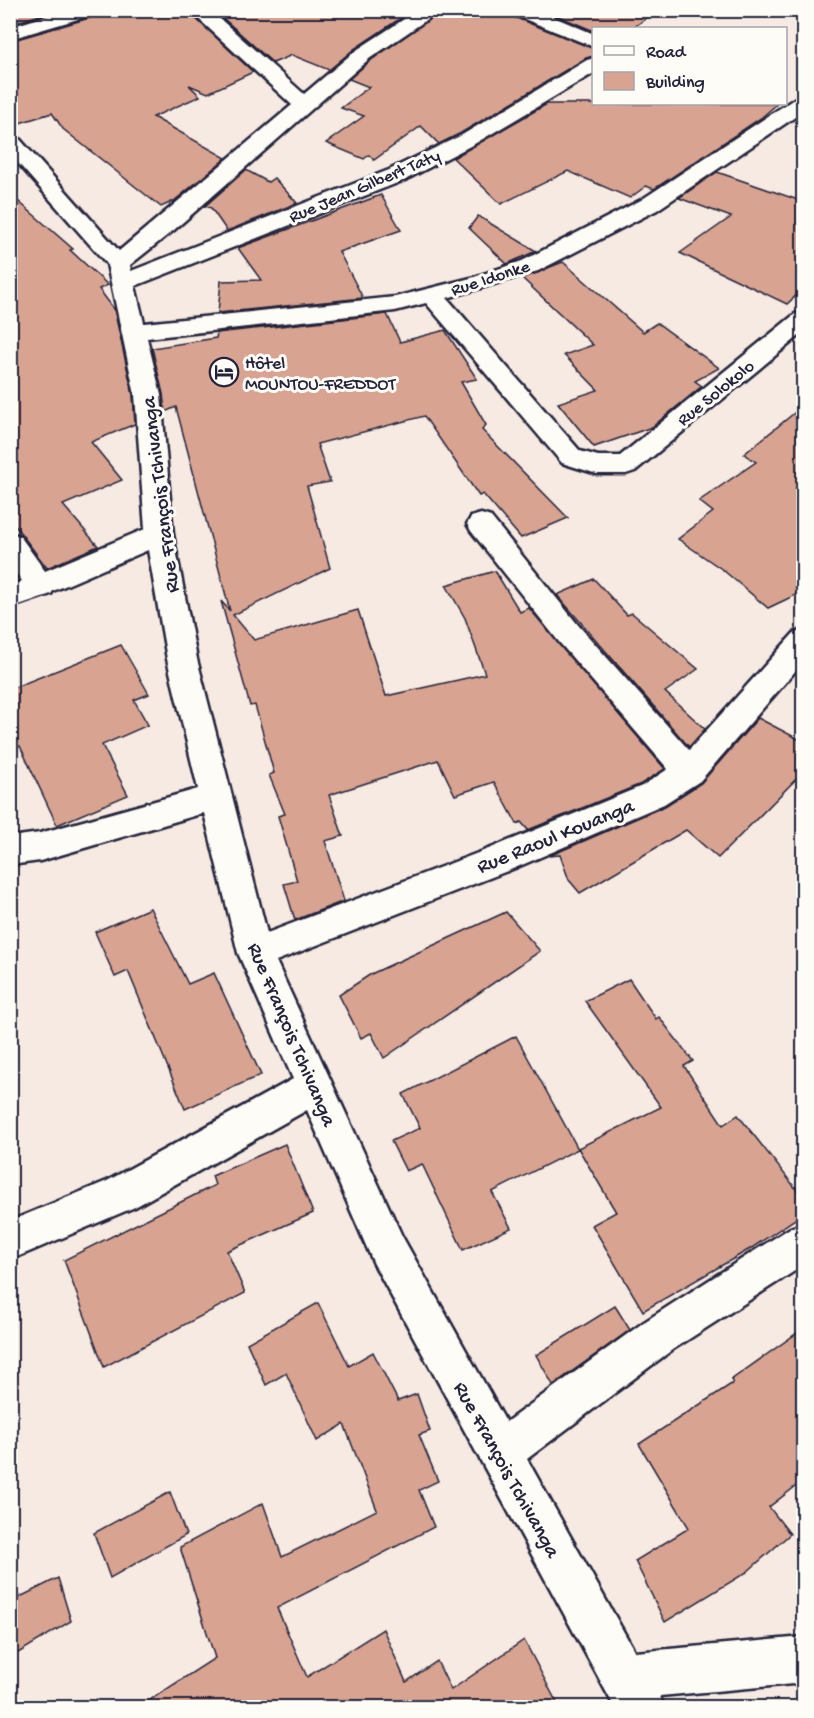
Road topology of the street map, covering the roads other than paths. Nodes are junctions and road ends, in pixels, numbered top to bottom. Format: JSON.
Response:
{"nodes":[{"id":1,"x":88,"y":10,"type":"edge"},
{"id":2,"x":198,"y":10,"type":"edge"},
{"id":3,"x":519,"y":10,"type":"edge"},
{"id":4,"x":419,"y":13,"type":"edge"},
{"id":5,"x":10,"y":33,"type":"edge"},
{"id":6,"x":592,"y":40,"type":"edge"},
{"id":7,"x":592,"y":65,"type":"edge"},
{"id":8,"x":804,"y":101,"type":"edge"},
{"id":9,"x":303,"y":104,"type":"junction"},
{"id":10,"x":10,"y":140,"type":"edge"},
{"id":11,"x":121,"y":272,"type":"junction"},
{"id":12,"x":432,"y":296,"type":"junction"},
{"id":13,"x":804,"y":319,"type":"edge"},
{"id":14,"x":135,"y":332,"type":"junction"},
{"id":15,"x":481,"y":524,"type":"dead end"},
{"id":16,"x":159,"y":534,"type":"junction"},
{"id":17,"x":10,"y":543,"type":"edge"},
{"id":18,"x":41,"y":587,"type":"junction"},
{"id":19,"x":10,"y":598,"type":"edge"},
{"id":20,"x":804,"y":641,"type":"edge"},
{"id":21,"x":689,"y":772,"type":"junction"},
{"id":22,"x":215,"y":797,"type":"junction"},
{"id":23,"x":10,"y":847,"type":"edge"},
{"id":24,"x":255,"y":953,"type":"junction"},
{"id":25,"x":313,"y":1087,"type":"junction"},
{"id":26,"x":10,"y":1241,"type":"edge"},
{"id":27,"x":804,"y":1242,"type":"edge"},
{"id":28,"x":499,"y":1454,"type":"junction"},
{"id":29,"x":804,"y":1660,"type":"edge"},
{"id":30,"x":632,"y":1692,"type":"edge"}],
"edges":[{"from":1,"to":5,"type":"street"},
{"from":2,"to":9,"type":"street"},
{"from":3,"to":6,"type":"street"},
{"from":4,"to":9,"type":"street"},
{"from":7,"to":11,"type":"street","name":"Rue Jean Gilbert Taty"},
{"from":8,"to":12,"type":"street","name":"Rue Idonke"},
{"from":9,"to":11,"type":"street"},
{"from":10,"to":11,"type":"street","name":"Rue François Tchivanga"},
{"from":11,"to":14,"type":"street","name":"Rue François Tchivanga"},
{"from":12,"to":13,"type":"street","name":"Rue Solokolo"},
{"from":12,"to":14,"type":"street","name":"Rue Idonke"},
{"from":14,"to":16,"type":"street","name":"Rue François Tchivanga"},
{"from":15,"to":21,"type":"street"},
{"from":16,"to":18,"type":"street"},
{"from":16,"to":22,"type":"street","name":"Rue François Tchivanga"},
{"from":17,"to":18,"type":"street"},
{"from":18,"to":19,"type":"street"},
{"from":20,"to":21,"type":"street","name":"Rue Raoul Kouanga"},
{"from":21,"to":24,"type":"street","name":"Rue Raoul Kouanga"},
{"from":22,"to":23,"type":"street"},
{"from":22,"to":24,"type":"street","name":"Rue François Tchivanga"},
{"from":24,"to":25,"type":"street","name":"Rue François Tchivanga"},
{"from":25,"to":26,"type":"street"},
{"from":25,"to":28,"type":"street","name":"Rue François Tchivanga"},
{"from":27,"to":28,"type":"street"},
{"from":28,"to":30,"type":"street","name":"Rue François Tchivanga"},
{"from":29,"to":30,"type":"street"}]}
